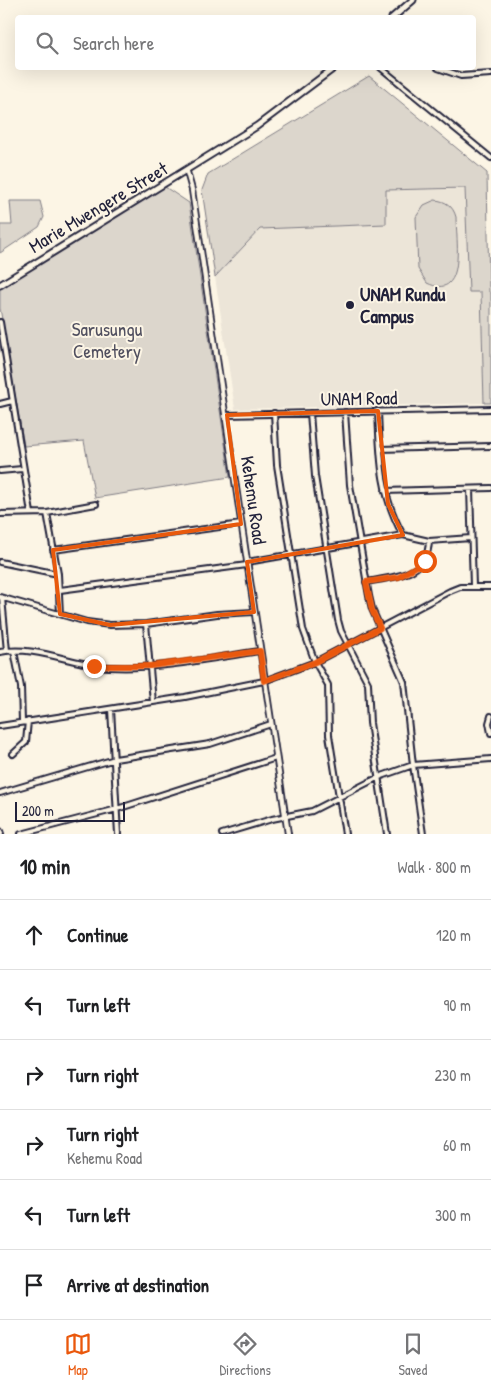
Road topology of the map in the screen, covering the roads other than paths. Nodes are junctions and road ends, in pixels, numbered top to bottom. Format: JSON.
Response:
{"nodes":[{"id":1,"x":413,"y":0,"type":"edge"},
{"id":2,"x":396,"y":15,"type":"edge"},
{"id":3,"x":331,"y":70,"type":"edge"},
{"id":4,"x":383,"y":70,"type":"edge"},
{"id":5,"x":444,"y":70,"type":"edge"},
{"id":6,"x":491,"y":74,"type":"edge"},
{"id":7,"x":491,"y":158,"type":"edge"},
{"id":8,"x":187,"y":172,"type":"junction"},
{"id":9,"x":0,"y":285,"type":"edge"},
{"id":10,"x":0,"y":322,"type":"edge"},
{"id":11,"x":12,"y":401,"type":"junction"},
{"id":12,"x":0,"y":404,"type":"edge"},
{"id":13,"x":491,"y":409,"type":"edge"},
{"id":14,"x":378,"y":411,"type":"junction"},
{"id":15,"x":345,"y":412,"type":"junction"},
{"id":16,"x":274,"y":413,"type":"junction"},
{"id":17,"x":310,"y":413,"type":"junction"},
{"id":18,"x":227,"y":414,"type":"junction"},
{"id":19,"x":491,"y":446,"type":"edge"},
{"id":20,"x":380,"y":449,"type":"junction"},
{"id":21,"x":22,"y":468,"type":"junction"},
{"id":22,"x":0,"y":471,"type":"edge"},
{"id":23,"x":491,"y":488,"type":"edge"},
{"id":24,"x":470,"y":489,"type":"junction"},
{"id":25,"x":385,"y":491,"type":"junction"},
{"id":26,"x":96,"y":504,"type":"dead end"},
{"id":27,"x":31,"y":513,"type":"junction"},
{"id":28,"x":47,"y":513,"type":"junction"},
{"id":29,"x":0,"y":514,"type":"edge"},
{"id":30,"x":241,"y":524,"type":"junction"},
{"id":31,"x":403,"y":535,"type":"junction"},
{"id":32,"x":471,"y":538,"type":"junction"},
{"id":33,"x":429,"y":541,"type":"junction"},
{"id":34,"x":360,"y":544,"type":"junction"},
{"id":35,"x":326,"y":548,"type":"junction"},
{"id":36,"x":53,"y":550,"type":"junction"},
{"id":37,"x":291,"y":554,"type":"junction"},
{"id":38,"x":0,"y":562,"type":"edge"},
{"id":39,"x":247,"y":563,"type":"junction"},
{"id":40,"x":58,"y":574,"type":"junction"},
{"id":41,"x":366,"y":582,"type":"junction"},
{"id":42,"x":473,"y":586,"type":"junction"},
{"id":43,"x":491,"y":587,"type":"edge"},
{"id":44,"x":60,"y":590,"type":"junction"},
{"id":45,"x":1,"y":598,"type":"edge"},
{"id":46,"x":254,"y":612,"type":"junction"},
{"id":47,"x":60,"y":614,"type":"junction"},
{"id":48,"x":146,"y":624,"type":"junction"},
{"id":49,"x":380,"y":628,"type":"junction"},
{"id":50,"x":2,"y":630,"type":"edge"},
{"id":51,"x":348,"y":645,"type":"junction"},
{"id":52,"x":7,"y":651,"type":"junction"},
{"id":53,"x":14,"y":651,"type":"junction"},
{"id":54,"x":260,"y":651,"type":"junction"},
{"id":55,"x":0,"y":652,"type":"edge"},
{"id":56,"x":315,"y":662,"type":"junction"},
{"id":57,"x":150,"y":666,"type":"junction"},
{"id":58,"x":264,"y":681,"type":"junction"},
{"id":59,"x":153,"y":702,"type":"junction"},
{"id":60,"x":111,"y":709,"type":"junction"},
{"id":61,"x":491,"y":716,"type":"edge"},
{"id":62,"x":28,"y":721,"type":"junction"},
{"id":63,"x":22,"y":722,"type":"junction"},
{"id":64,"x":271,"y":724,"type":"junction"},
{"id":65,"x":0,"y":726,"type":"edge"},
{"id":66,"x":491,"y":734,"type":"edge"},
{"id":67,"x":13,"y":754,"type":"dead end"},
{"id":68,"x":276,"y":758,"type":"junction"},
{"id":69,"x":115,"y":759,"type":"junction"},
{"id":70,"x":491,"y":759,"type":"edge"},
{"id":71,"x":413,"y":765,"type":"junction"},
{"id":72,"x":379,"y":778,"type":"junction"},
{"id":73,"x":0,"y":793,"type":"edge"},
{"id":74,"x":340,"y":796,"type":"junction"},
{"id":75,"x":117,"y":809,"type":"junction"},
{"id":76,"x":285,"y":816,"type":"junction"},
{"id":77,"x":21,"y":834,"type":"edge"},
{"id":78,"x":118,"y":834,"type":"edge"},
{"id":79,"x":222,"y":834,"type":"edge"},
{"id":80,"x":288,"y":834,"type":"edge"},
{"id":81,"x":345,"y":834,"type":"edge"},
{"id":82,"x":387,"y":834,"type":"edge"},
{"id":83,"x":423,"y":834,"type":"edge"}],
"edges":[{"from":1,"to":2,"type":"main road"},
{"from":3,"to":8,"type":"main road","name":"Marie Mwengere Street"},
{"from":4,"to":7,"type":"street"},
{"from":5,"to":6,"type":"street"},
{"from":8,"to":9,"type":"main road","name":"Marie Mwengere Street"},
{"from":8,"to":18,"type":"street","name":"Kehemu Road"},
{"from":10,"to":11,"type":"street"},
{"from":11,"to":12,"type":"street"},
{"from":11,"to":21,"type":"street"},
{"from":13,"to":14,"type":"street","name":"UNAM Road"},
{"from":14,"to":15,"type":"street","name":"UNAM Road"},
{"from":14,"to":20,"type":"street"},
{"from":15,"to":17,"type":"street","name":"UNAM Road"},
{"from":15,"to":34,"type":"street"},
{"from":16,"to":17,"type":"street","name":"UNAM Road"},
{"from":16,"to":18,"type":"street","name":"UNAM Road"},
{"from":16,"to":37,"type":"street"},
{"from":17,"to":35,"type":"street"},
{"from":18,"to":30,"type":"street","name":"Kehemu Road"},
{"from":19,"to":20,"type":"street"},
{"from":20,"to":25,"type":"street"},
{"from":21,"to":22,"type":"street"},
{"from":21,"to":27,"type":"street"},
{"from":23,"to":24,"type":"street"},
{"from":24,"to":25,"type":"street"},
{"from":24,"to":32,"type":"street"},
{"from":25,"to":31,"type":"street"},
{"from":26,"to":28,"type":"street"},
{"from":27,"to":28,"type":"street"},
{"from":27,"to":29,"type":"street"},
{"from":28,"to":36,"type":"street"},
{"from":30,"to":36,"type":"street"},
{"from":30,"to":39,"type":"street","name":"Kehemu Road"},
{"from":31,"to":33,"type":"street"},
{"from":31,"to":34,"type":"street"},
{"from":32,"to":33,"type":"street"},
{"from":32,"to":42,"type":"street"},
{"from":33,"to":41,"type":"street"},
{"from":34,"to":35,"type":"street"},
{"from":34,"to":41,"type":"street"},
{"from":35,"to":37,"type":"street"},
{"from":35,"to":51,"type":"street"},
{"from":36,"to":40,"type":"street"},
{"from":37,"to":39,"type":"street"},
{"from":37,"to":56,"type":"street"},
{"from":38,"to":40,"type":"street"},
{"from":39,"to":44,"type":"street"},
{"from":39,"to":46,"type":"street","name":"Kehemu Road"},
{"from":40,"to":44,"type":"street"},
{"from":41,"to":49,"type":"street"},
{"from":42,"to":43,"type":"street"},
{"from":42,"to":49,"type":"street"},
{"from":44,"to":47,"type":"street"},
{"from":45,"to":47,"type":"street"},
{"from":45,"to":50,"type":"street"},
{"from":46,"to":48,"type":"street"},
{"from":46,"to":54,"type":"street","name":"Kehemu Road"},
{"from":47,"to":48,"type":"street"},
{"from":48,"to":57,"type":"street"},
{"from":49,"to":51,"type":"street"},
{"from":49,"to":71,"type":"street"},
{"from":50,"to":52,"type":"street"},
{"from":51,"to":56,"type":"street"},
{"from":51,"to":72,"type":"street"},
{"from":52,"to":53,"type":"street"},
{"from":52,"to":55,"type":"street"},
{"from":53,"to":57,"type":"street"},
{"from":53,"to":63,"type":"street"},
{"from":54,"to":57,"type":"street"},
{"from":54,"to":58,"type":"street","name":"Kehemu Road"},
{"from":56,"to":58,"type":"street"},
{"from":56,"to":74,"type":"street"},
{"from":57,"to":59,"type":"street"},
{"from":58,"to":59,"type":"street"},
{"from":58,"to":64,"type":"street","name":"Kehemu Road"},
{"from":59,"to":60,"type":"street"},
{"from":60,"to":62,"type":"street"},
{"from":60,"to":69,"type":"street"},
{"from":61,"to":66,"type":"street"},
{"from":62,"to":63,"type":"street"},
{"from":62,"to":67,"type":"street"},
{"from":63,"to":65,"type":"street"},
{"from":64,"to":68,"type":"street","name":"Kehemu Road"},
{"from":64,"to":69,"type":"street"},
{"from":68,"to":75,"type":"street"},
{"from":68,"to":76,"type":"street","name":"Kehemu Road"},
{"from":69,"to":73,"type":"street"},
{"from":69,"to":75,"type":"street"},
{"from":70,"to":71,"type":"street"},
{"from":71,"to":72,"type":"street"},
{"from":71,"to":83,"type":"street"},
{"from":72,"to":74,"type":"street"},
{"from":72,"to":82,"type":"street"},
{"from":74,"to":76,"type":"street"},
{"from":74,"to":81,"type":"street"},
{"from":75,"to":77,"type":"street"},
{"from":75,"to":78,"type":"street"},
{"from":76,"to":79,"type":"street"},
{"from":76,"to":80,"type":"street","name":"Kehemu Road"}]}
